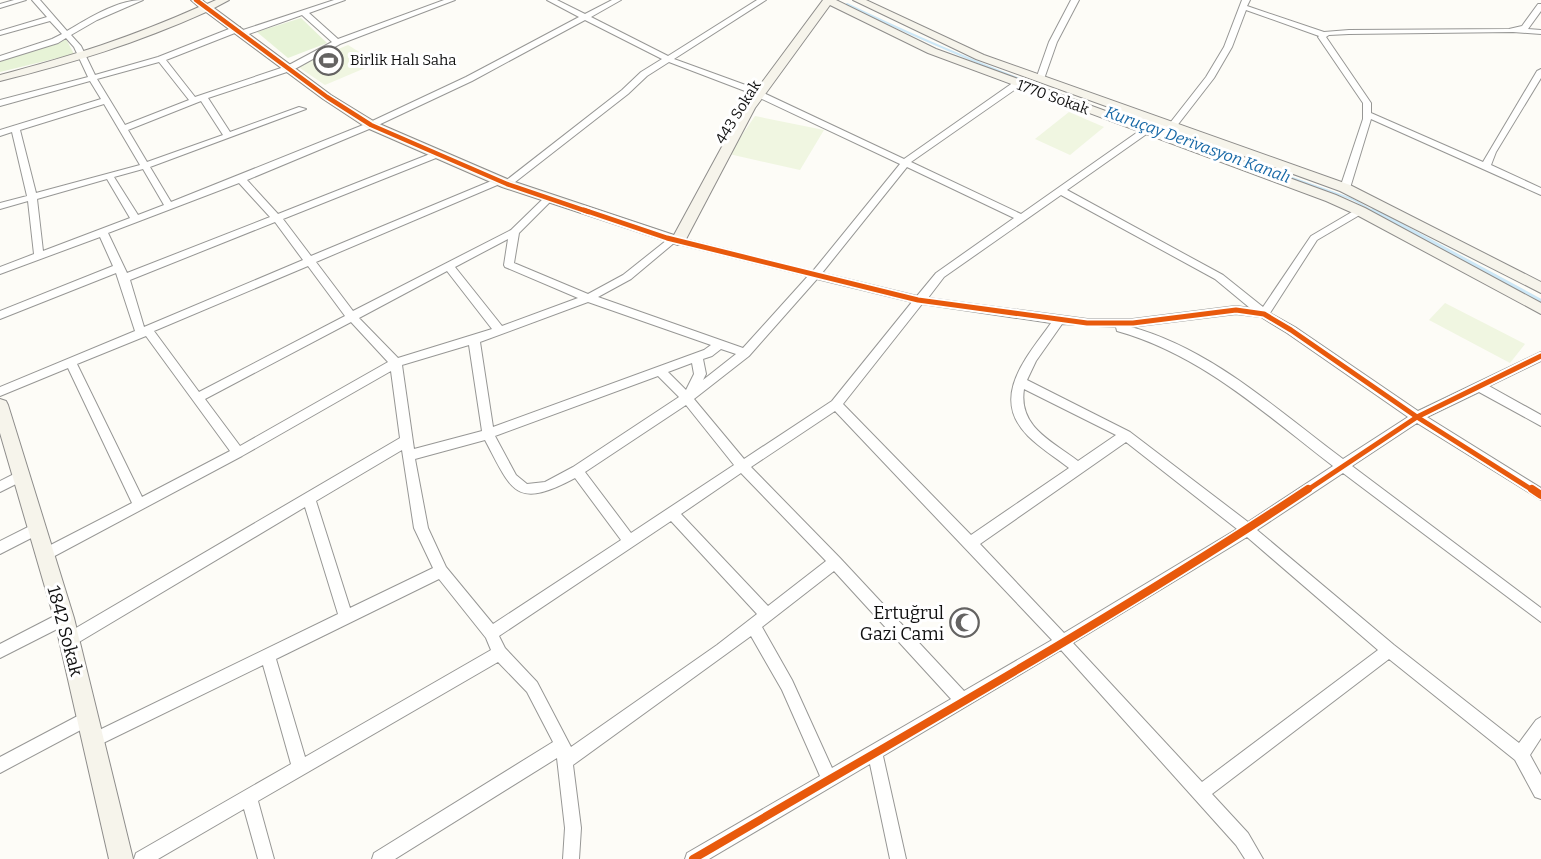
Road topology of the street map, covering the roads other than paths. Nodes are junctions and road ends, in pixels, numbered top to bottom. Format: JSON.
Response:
{"nodes":[{"id":1,"x":22,"y":0,"type":"edge"},
{"id":2,"x":36,"y":0,"type":"edge"},
{"id":3,"x":139,"y":0,"type":"edge"},
{"id":4,"x":224,"y":0,"type":"edge"},
{"id":5,"x":341,"y":0,"type":"edge"},
{"id":6,"x":421,"y":0,"type":"edge"},
{"id":7,"x":451,"y":0,"type":"edge"},
{"id":8,"x":551,"y":0,"type":"edge"},
{"id":9,"x":617,"y":0,"type":"edge"},
{"id":10,"x":762,"y":0,"type":"edge"},
{"id":11,"x":828,"y":0,"type":"edge"},
{"id":12,"x":858,"y":0,"type":"edge"},
{"id":13,"x":1075,"y":0,"type":"edge"},
{"id":14,"x":202,"y":3,"type":"edge"},
{"id":15,"x":1245,"y":4,"type":"edge"},
{"id":16,"x":0,"y":6,"type":"edge"},
{"id":17,"x":1541,"y":6,"type":"edge"},
{"id":18,"x":432,"y":7,"type":"junction"},
{"id":19,"x":304,"y":13,"type":"junction"},
{"id":20,"x":585,"y":16,"type":"junction"},
{"id":21,"x":51,"y":18,"type":"junction"},
{"id":22,"x":1531,"y":20,"type":"junction"},
{"id":23,"x":1541,"y":22,"type":"edge"},
{"id":24,"x":240,"y":31,"type":"junction"},
{"id":25,"x":1509,"y":31,"type":"junction"},
{"id":26,"x":66,"y":32,"type":"junction"},
{"id":27,"x":1541,"y":32,"type":"edge"},
{"id":28,"x":0,"y":33,"type":"edge"},
{"id":29,"x":1325,"y":35,"type":"junction"},
{"id":30,"x":337,"y":42,"type":"junction"},
{"id":31,"x":82,"y":57,"type":"junction"},
{"id":32,"x":0,"y":59,"type":"edge"},
{"id":33,"x":161,"y":59,"type":"junction"},
{"id":34,"x":668,"y":59,"type":"junction"},
{"id":35,"x":290,"y":68,"type":"junction"},
{"id":36,"x":1541,"y":71,"type":"edge"},
{"id":37,"x":0,"y":78,"type":"edge"},
{"id":38,"x":93,"y":79,"type":"junction"},
{"id":39,"x":1040,"y":79,"type":"junction"},
{"id":40,"x":1017,"y":84,"type":"junction"},
{"id":41,"x":754,"y":92,"type":"junction"},
{"id":42,"x":199,"y":99,"type":"junction"},
{"id":43,"x":107,"y":100,"type":"junction"},
{"id":44,"x":0,"y":104,"type":"edge"},
{"id":45,"x":302,"y":109,"type":"dead end"},
{"id":46,"x":1367,"y":114,"type":"junction"},
{"id":47,"x":370,"y":125,"type":"junction"},
{"id":48,"x":1173,"y":125,"type":"junction"},
{"id":49,"x":15,"y":128,"type":"junction"},
{"id":50,"x":123,"y":129,"type":"junction"},
{"id":51,"x":1145,"y":131,"type":"junction"},
{"id":52,"x":0,"y":133,"type":"edge"},
{"id":53,"x":228,"y":135,"type":"junction"},
{"id":54,"x":438,"y":154,"type":"junction"},
{"id":55,"x":906,"y":162,"type":"junction"},
{"id":56,"x":145,"y":166,"type":"junction"},
{"id":57,"x":1486,"y":166,"type":"junction"},
{"id":58,"x":109,"y":176,"type":"junction"},
{"id":59,"x":241,"y":179,"type":"junction"},
{"id":60,"x":503,"y":182,"type":"junction"},
{"id":61,"x":1345,"y":188,"type":"junction"},
{"id":62,"x":1061,"y":191,"type":"junction"},
{"id":63,"x":1541,"y":192,"type":"edge"},
{"id":64,"x":32,"y":197,"type":"junction"},
{"id":65,"x":549,"y":198,"type":"junction"},
{"id":66,"x":0,"y":206,"type":"edge"},
{"id":67,"x":170,"y":206,"type":"junction"},
{"id":68,"x":1360,"y":211,"type":"junction"},
{"id":69,"x":276,"y":217,"type":"junction"},
{"id":70,"x":1022,"y":218,"type":"junction"},
{"id":71,"x":136,"y":219,"type":"junction"},
{"id":72,"x":514,"y":232,"type":"junction"},
{"id":73,"x":102,"y":233,"type":"junction"},
{"id":74,"x":672,"y":240,"type":"junction"},
{"id":75,"x":39,"y":257,"type":"junction"},
{"id":76,"x":309,"y":262,"type":"junction"},
{"id":77,"x":450,"y":268,"type":"junction"},
{"id":78,"x":0,"y":271,"type":"edge"},
{"id":79,"x":122,"y":273,"type":"junction"},
{"id":80,"x":814,"y":276,"type":"junction"},
{"id":81,"x":1541,"y":288,"type":"edge"},
{"id":82,"x":588,"y":298,"type":"junction"},
{"id":83,"x":918,"y":300,"type":"junction"},
{"id":84,"x":1541,"y":309,"type":"edge"},
{"id":85,"x":1264,"y":314,"type":"junction"},
{"id":86,"x":0,"y":315,"type":"edge"},
{"id":87,"x":351,"y":316,"type":"junction"},
{"id":88,"x":1059,"y":320,"type":"junction"},
{"id":89,"x":1087,"y":323,"type":"junction"},
{"id":90,"x":500,"y":331,"type":"junction"},
{"id":91,"x":145,"y":332,"type":"junction"},
{"id":92,"x":474,"y":340,"type":"junction"},
{"id":93,"x":720,"y":344,"type":"junction"},
{"id":94,"x":745,"y":353,"type":"junction"},
{"id":95,"x":1541,"y":356,"type":"edge"},
{"id":96,"x":697,"y":357,"type":"junction"},
{"id":97,"x":71,"y":363,"type":"junction"},
{"id":98,"x":396,"y":363,"type":"junction"},
{"id":99,"x":660,"y":371,"type":"junction"},
{"id":100,"x":1019,"y":381,"type":"junction"},
{"id":101,"x":1479,"y":386,"type":"junction"},
{"id":102,"x":0,"y":392,"type":"edge"},
{"id":103,"x":197,"y":398,"type":"junction"},
{"id":104,"x":687,"y":398,"type":"junction"},
{"id":105,"x":836,"y":404,"type":"junction"},
{"id":106,"x":1,"y":411,"type":"edge"},
{"id":107,"x":1417,"y":417,"type":"junction"},
{"id":108,"x":1541,"y":421,"type":"edge"},
{"id":109,"x":488,"y":434,"type":"junction"},
{"id":110,"x":1126,"y":435,"type":"junction"},
{"id":111,"x":406,"y":441,"type":"junction"},
{"id":112,"x":238,"y":453,"type":"junction"},
{"id":113,"x":408,"y":456,"type":"junction"},
{"id":114,"x":1342,"y":466,"type":"junction"},
{"id":115,"x":743,"y":467,"type":"junction"},
{"id":116,"x":1078,"y":468,"type":"junction"},
{"id":117,"x":577,"y":471,"type":"junction"},
{"id":118,"x":20,"y":476,"type":"junction"},
{"id":119,"x":0,"y":487,"type":"edge"},
{"id":120,"x":1541,"y":495,"type":"edge"},
{"id":121,"x":309,"y":499,"type":"junction"},
{"id":122,"x":140,"y":505,"type":"junction"},
{"id":123,"x":673,"y":514,"type":"junction"},
{"id":124,"x":38,"y":528,"type":"junction"},
{"id":125,"x":1247,"y":528,"type":"junction"},
{"id":126,"x":630,"y":542,"type":"junction"},
{"id":127,"x":972,"y":542,"type":"junction"},
{"id":128,"x":0,"y":548,"type":"edge"},
{"id":129,"x":44,"y":555,"type":"junction"},
{"id":130,"x":835,"y":562,"type":"junction"},
{"id":131,"x":441,"y":571,"type":"junction"},
{"id":132,"x":767,"y":615,"type":"junction"},
{"id":133,"x":1541,"y":616,"type":"edge"},
{"id":134,"x":346,"y":617,"type":"junction"},
{"id":135,"x":64,"y":618,"type":"junction"},
{"id":136,"x":753,"y":625,"type":"junction"},
{"id":137,"x":491,"y":633,"type":"junction"},
{"id":138,"x":69,"y":640,"type":"junction"},
{"id":139,"x":1064,"y":641,"type":"junction"},
{"id":140,"x":1389,"y":650,"type":"junction"},
{"id":141,"x":0,"y":651,"type":"edge"},
{"id":142,"x":500,"y":653,"type":"junction"},
{"id":143,"x":268,"y":655,"type":"junction"},
{"id":144,"x":963,"y":701,"type":"junction"},
{"id":145,"x":87,"y":719,"type":"junction"},
{"id":146,"x":1541,"y":725,"type":"edge"},
{"id":147,"x":94,"y":740,"type":"junction"},
{"id":148,"x":564,"y":753,"type":"junction"},
{"id":149,"x":875,"y":753,"type":"junction"},
{"id":150,"x":1521,"y":754,"type":"junction"},
{"id":151,"x":0,"y":765,"type":"edge"},
{"id":152,"x":300,"y":768,"type":"junction"},
{"id":153,"x":829,"y":779,"type":"junction"},
{"id":154,"x":1541,"y":791,"type":"edge"},
{"id":155,"x":1201,"y":793,"type":"junction"},
{"id":156,"x":249,"y":798,"type":"junction"},
{"id":157,"x":122,"y":859,"type":"edge"},
{"id":158,"x":142,"y":859,"type":"edge"},
{"id":159,"x":266,"y":859,"type":"edge"},
{"id":160,"x":380,"y":859,"type":"edge"},
{"id":161,"x":571,"y":859,"type":"edge"},
{"id":162,"x":693,"y":859,"type":"edge"},
{"id":163,"x":898,"y":859,"type":"edge"},
{"id":164,"x":1255,"y":859,"type":"edge"}],
"edges":[{"from":1,"to":16,"type":"street"},
{"from":2,"to":21,"type":"street"},
{"from":3,"to":26,"type":"street"},
{"from":4,"to":14,"type":"street"},
{"from":5,"to":19,"type":"street"},
{"from":6,"to":18,"type":"street"},
{"from":7,"to":18,"type":"street"},
{"from":8,"to":20,"type":"street"},
{"from":9,"to":20,"type":"street"},
{"from":10,"to":34,"type":"street"},
{"from":11,"to":40,"type":"street","name":"1770 Sokak"},
{"from":12,"to":39,"type":"street","name":"1770 Sokak"},
{"from":13,"to":39,"type":"street"},
{"from":14,"to":24,"type":"street"},
{"from":14,"to":31,"type":"street"},
{"from":15,"to":29,"type":"street"},
{"from":15,"to":48,"type":"street"},
{"from":17,"to":22,"type":"street"},
{"from":18,"to":30,"type":"street"},
{"from":19,"to":24,"type":"street"},
{"from":19,"to":30,"type":"street"},
{"from":20,"to":34,"type":"street"},
{"from":20,"to":47,"type":"street"},
{"from":21,"to":26,"type":"street"},
{"from":21,"to":28,"type":"street"},
{"from":22,"to":23,"type":"street"},
{"from":22,"to":25,"type":"street"},
{"from":24,"to":33,"type":"street"},
{"from":24,"to":35,"type":"street"},
{"from":25,"to":27,"type":"street"},
{"from":25,"to":29,"type":"street"},
{"from":26,"to":31,"type":"street"},
{"from":26,"to":32,"type":"street"},
{"from":29,"to":46,"type":"street"},
{"from":30,"to":35,"type":"street"},
{"from":31,"to":37,"type":"street"},
{"from":31,"to":38,"type":"street"},
{"from":33,"to":38,"type":"street"},
{"from":33,"to":42,"type":"street"},
{"from":34,"to":41,"type":"street"},
{"from":34,"to":60,"type":"street"},
{"from":35,"to":42,"type":"street"},
{"from":35,"to":47,"type":"street"},
{"from":36,"to":57,"type":"street"},
{"from":38,"to":43,"type":"street"},
{"from":38,"to":44,"type":"street"},
{"from":39,"to":48,"type":"street","name":"1770 Sokak"},
{"from":40,"to":51,"type":"street","name":"1770 Sokak"},
{"from":40,"to":55,"type":"street"},
{"from":41,"to":41,"type":"street","name":"443 Sokak"},
{"from":41,"to":55,"type":"street"},
{"from":41,"to":74,"type":"street","name":"443 Sokak"},
{"from":42,"to":50,"type":"street"},
{"from":42,"to":53,"type":"street"},
{"from":43,"to":49,"type":"street"},
{"from":43,"to":50,"type":"street"},
{"from":45,"to":53,"type":"street"},
{"from":46,"to":57,"type":"street"},
{"from":46,"to":61,"type":"street"},
{"from":47,"to":54,"type":"street"},
{"from":47,"to":59,"type":"street"},
{"from":48,"to":61,"type":"street","name":"1770 Sokak"},
{"from":49,"to":52,"type":"street"},
{"from":49,"to":64,"type":"street"},
{"from":50,"to":56,"type":"street"},
{"from":51,"to":62,"type":"street"},
{"from":51,"to":68,"type":"street","name":"1770 Sokak"},
{"from":53,"to":56,"type":"street"},
{"from":54,"to":60,"type":"street"},
{"from":54,"to":69,"type":"street"},
{"from":55,"to":70,"type":"street"},
{"from":55,"to":80,"type":"street"},
{"from":56,"to":58,"type":"street"},
{"from":56,"to":67,"type":"street"},
{"from":57,"to":63,"type":"street"},
{"from":58,"to":64,"type":"street"},
{"from":58,"to":71,"type":"street"},
{"from":59,"to":67,"type":"street"},
{"from":59,"to":69,"type":"street"},
{"from":60,"to":65,"type":"street"},
{"from":60,"to":76,"type":"street"},
{"from":61,"to":81,"type":"street","name":"1770 Sokak"},
{"from":62,"to":70,"type":"street"},
{"from":62,"to":85,"type":"street"},
{"from":64,"to":66,"type":"street"},
{"from":64,"to":75,"type":"street"},
{"from":65,"to":72,"type":"street"},
{"from":65,"to":74,"type":"street"},
{"from":67,"to":71,"type":"street"},
{"from":68,"to":84,"type":"street","name":"1770 Sokak"},
{"from":68,"to":85,"type":"street"},
{"from":69,"to":76,"type":"street"},
{"from":69,"to":79,"type":"street"},
{"from":70,"to":83,"type":"street"},
{"from":71,"to":73,"type":"street"},
{"from":72,"to":77,"type":"street"},
{"from":72,"to":82,"type":"street"},
{"from":73,"to":75,"type":"street"},
{"from":73,"to":79,"type":"street"},
{"from":74,"to":80,"type":"street"},
{"from":74,"to":82,"type":"street"},
{"from":75,"to":78,"type":"street"},
{"from":76,"to":87,"type":"street"},
{"from":76,"to":91,"type":"street"},
{"from":77,"to":87,"type":"street"},
{"from":77,"to":90,"type":"street"},
{"from":79,"to":86,"type":"street"},
{"from":79,"to":91,"type":"street"},
{"from":80,"to":83,"type":"street"},
{"from":80,"to":94,"type":"street"},
{"from":82,"to":90,"type":"street"},
{"from":82,"to":93,"type":"street"},
{"from":83,"to":88,"type":"street"},
{"from":83,"to":105,"type":"street"},
{"from":85,"to":89,"type":"street"},
{"from":85,"to":107,"type":"street"},
{"from":87,"to":98,"type":"street"},
{"from":87,"to":103,"type":"street"},
{"from":88,"to":89,"type":"street"},
{"from":88,"to":100,"type":"street"},
{"from":89,"to":114,"type":"street"},
{"from":90,"to":92,"type":"street"},
{"from":91,"to":97,"type":"street"},
{"from":91,"to":103,"type":"street"},
{"from":92,"to":98,"type":"street"},
{"from":92,"to":109,"type":"street"},
{"from":93,"to":94,"type":"street"},
{"from":93,"to":96,"type":"street"},
{"from":94,"to":104,"type":"street"},
{"from":95,"to":101,"type":"street"},
{"from":96,"to":99,"type":"street"},
{"from":96,"to":104,"type":"street"},
{"from":97,"to":102,"type":"street"},
{"from":97,"to":122,"type":"street"},
{"from":98,"to":111,"type":"street"},
{"from":98,"to":112,"type":"street"},
{"from":99,"to":104,"type":"street"},
{"from":99,"to":109,"type":"street"},
{"from":100,"to":110,"type":"street"},
{"from":100,"to":116,"type":"street"},
{"from":101,"to":107,"type":"street"},
{"from":101,"to":108,"type":"street"},
{"from":103,"to":112,"type":"street"},
{"from":104,"to":115,"type":"street"},
{"from":104,"to":117,"type":"street"},
{"from":105,"to":115,"type":"street"},
{"from":105,"to":127,"type":"street"},
{"from":106,"to":118,"type":"street","name":"1842 Sokak"},
{"from":107,"to":114,"type":"street"},
{"from":107,"to":120,"type":"street"},
{"from":109,"to":113,"type":"street"},
{"from":109,"to":117,"type":"street"},
{"from":110,"to":116,"type":"street"},
{"from":110,"to":125,"type":"street"},
{"from":111,"to":113,"type":"street"},
{"from":111,"to":121,"type":"street"},
{"from":112,"to":122,"type":"street"},
{"from":113,"to":131,"type":"street"},
{"from":114,"to":125,"type":"street"},
{"from":114,"to":133,"type":"street"},
{"from":115,"to":123,"type":"street"},
{"from":115,"to":130,"type":"street"},
{"from":116,"to":127,"type":"street"},
{"from":117,"to":126,"type":"street"},
{"from":118,"to":119,"type":"street"},
{"from":118,"to":124,"type":"street","name":"1842 Sokak"},
{"from":121,"to":134,"type":"street"},
{"from":121,"to":138,"type":"street"},
{"from":122,"to":129,"type":"street"},
{"from":123,"to":126,"type":"street"},
{"from":123,"to":132,"type":"street"},
{"from":124,"to":128,"type":"street"},
{"from":124,"to":129,"type":"street","name":"1842 Sokak"},
{"from":125,"to":139,"type":"street"},
{"from":125,"to":140,"type":"street"},
{"from":126,"to":137,"type":"street"},
{"from":127,"to":139,"type":"street"},
{"from":129,"to":135,"type":"street","name":"1842 Sokak"},
{"from":130,"to":132,"type":"street"},
{"from":130,"to":144,"type":"street"},
{"from":131,"to":134,"type":"street"},
{"from":131,"to":137,"type":"street"},
{"from":132,"to":136,"type":"street"},
{"from":134,"to":143,"type":"street"},
{"from":135,"to":138,"type":"street","name":"1842 Sokak"},
{"from":135,"to":141,"type":"street"},
{"from":136,"to":148,"type":"street"},
{"from":136,"to":153,"type":"street"},
{"from":137,"to":142,"type":"street"},
{"from":138,"to":145,"type":"street","name":"1842 Sokak"},
{"from":139,"to":144,"type":"street"},
{"from":139,"to":155,"type":"street"},
{"from":140,"to":150,"type":"street"},
{"from":140,"to":155,"type":"street"},
{"from":142,"to":148,"type":"street"},
{"from":142,"to":152,"type":"street"},
{"from":143,"to":147,"type":"street"},
{"from":143,"to":152,"type":"street"},
{"from":144,"to":149,"type":"street"},
{"from":145,"to":147,"type":"street","name":"1842 Sokak"},
{"from":145,"to":151,"type":"street"},
{"from":146,"to":150,"type":"street"},
{"from":147,"to":157,"type":"street","name":"1842 Sokak"},
{"from":148,"to":160,"type":"street"},
{"from":148,"to":161,"type":"street"},
{"from":149,"to":153,"type":"street"},
{"from":149,"to":163,"type":"street"},
{"from":150,"to":154,"type":"street"},
{"from":152,"to":156,"type":"street"},
{"from":153,"to":162,"type":"street"},
{"from":155,"to":164,"type":"street"},
{"from":156,"to":158,"type":"street"},
{"from":156,"to":159,"type":"street"}]}
